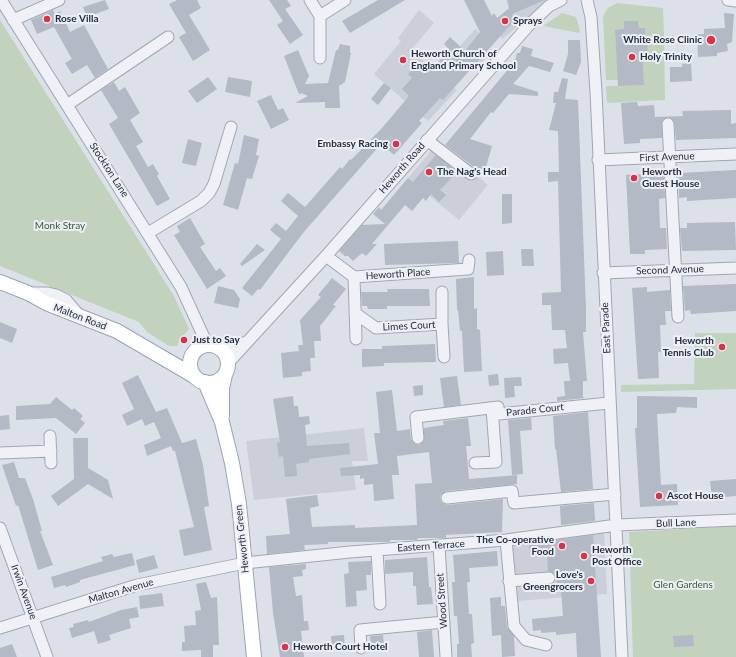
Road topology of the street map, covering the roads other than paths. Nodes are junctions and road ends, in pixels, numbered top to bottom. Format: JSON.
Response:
{"nodes":[{"id":1,"x":1,"y":0,"type":"edge"},
{"id":2,"x":59,"y":0,"type":"edge"},
{"id":3,"x":310,"y":0,"type":"edge"},
{"id":4,"x":345,"y":0,"type":"edge"},
{"id":5,"x":561,"y":0,"type":"edge"},
{"id":6,"x":587,"y":0,"type":"edge"},
{"id":7,"x":728,"y":0,"type":"edge"},
{"id":8,"x":736,"y":1,"type":"edge"},
{"id":9,"x":320,"y":16,"type":"junction"},
{"id":10,"x":13,"y":20,"type":"junction"},
{"id":11,"x":168,"y":37,"type":"dead end"},
{"id":12,"x":320,"y":58,"type":"dead end"},
{"id":13,"x":67,"y":105,"type":"junction"},
{"id":14,"x":668,"y":124,"type":"dead end"},
{"id":15,"x":231,"y":127,"type":"dead end"},
{"id":16,"x":427,"y":140,"type":"junction"},
{"id":17,"x":736,"y":154,"type":"edge"},
{"id":18,"x":670,"y":157,"type":"junction"},
{"id":19,"x":598,"y":160,"type":"junction"},
{"id":20,"x":471,"y":174,"type":"dead end"},
{"id":21,"x":148,"y":233,"type":"junction"},
{"id":22,"x":326,"y":256,"type":"junction"},
{"id":23,"x":468,"y":260,"type":"dead end"},
{"id":24,"x":736,"y":268,"type":"edge"},
{"id":25,"x":675,"y":270,"type":"junction"},
{"id":26,"x":603,"y":273,"type":"junction"},
{"id":27,"x":354,"y":277,"type":"junction"},
{"id":28,"x":0,"y":282,"type":"edge"},
{"id":29,"x":442,"y":292,"type":"dead end"},
{"id":30,"x":355,"y":313,"type":"junction"},
{"id":31,"x":678,"y":317,"type":"dead end"},
{"id":32,"x":442,"y":324,"type":"junction"},
{"id":33,"x":356,"y":339,"type":"dead end"},
{"id":34,"x":247,"y":342,"type":"junction"},
{"id":35,"x":214,"y":346,"type":"junction"},
{"id":36,"x":192,"y":354,"type":"junction"},
{"id":37,"x":159,"y":355,"type":"junction"},
{"id":38,"x":444,"y":357,"type":"dead end"},
{"id":39,"x":226,"y":369,"type":"junction"},
{"id":40,"x":194,"y":376,"type":"junction"},
{"id":41,"x":609,"y":403,"type":"junction"},
{"id":42,"x":492,"y":408,"type":"junction"},
{"id":43,"x":222,"y":422,"type":"junction"},
{"id":44,"x":50,"y":436,"type":"dead end"},
{"id":45,"x":418,"y":438,"type":"dead end"},
{"id":46,"x":51,"y":451,"type":"junction"},
{"id":47,"x":0,"y":453,"type":"edge"},
{"id":48,"x":51,"y":463,"type":"dead end"},
{"id":49,"x":475,"y":463,"type":"dead end"},
{"id":50,"x":615,"y":494,"type":"junction"},
{"id":51,"x":447,"y":498,"type":"dead end"},
{"id":52,"x":736,"y":520,"type":"edge"},
{"id":53,"x":616,"y":525,"type":"junction"},
{"id":54,"x":0,"y":528,"type":"edge"},
{"id":55,"x":506,"y":540,"type":"junction"},
{"id":56,"x":439,"y":546,"type":"junction"},
{"id":57,"x":376,"y":550,"type":"junction"},
{"id":58,"x":245,"y":563,"type":"junction"},
{"id":59,"x":549,"y":578,"type":"dead end"},
{"id":60,"x":509,"y":581,"type":"junction"},
{"id":61,"x":380,"y":604,"type":"dead end"},
{"id":62,"x":33,"y":618,"type":"junction"},
{"id":63,"x":444,"y":622,"type":"junction"},
{"id":64,"x":0,"y":628,"type":"edge"},
{"id":65,"x":546,"y":645,"type":"dead end"},
{"id":66,"x":361,"y":648,"type":"dead end"},
{"id":67,"x":47,"y":657,"type":"edge"},
{"id":68,"x":254,"y":657,"type":"edge"},
{"id":69,"x":446,"y":657,"type":"edge"},
{"id":70,"x":622,"y":657,"type":"edge"}],
"edges":[{"from":1,"to":10,"type":"street","name":"Stockton Lane"},
{"from":2,"to":10,"type":"street"},
{"from":3,"to":9,"type":"street"},
{"from":4,"to":9,"type":"street"},
{"from":5,"to":16,"type":"street","name":"Heworth Road"},
{"from":6,"to":19,"type":"street","name":"East Parade"},
{"from":7,"to":8,"type":"street"},
{"from":9,"to":12,"type":"street"},
{"from":10,"to":13,"type":"street","name":"Stockton Lane"},
{"from":11,"to":13,"type":"street"},
{"from":13,"to":21,"type":"street","name":"Stockton Lane"},
{"from":14,"to":18,"type":"street"},
{"from":15,"to":21,"type":"street"},
{"from":16,"to":20,"type":"street"},
{"from":16,"to":22,"type":"street","name":"Heworth Road"},
{"from":17,"to":18,"type":"street","name":"First Avenue"},
{"from":18,"to":19,"type":"street","name":"First Avenue"},
{"from":18,"to":25,"type":"street"},
{"from":19,"to":26,"type":"street","name":"East Parade"},
{"from":21,"to":35,"type":"street","name":"Stockton Lane"},
{"from":22,"to":27,"type":"street","name":"Heworth Place"},
{"from":22,"to":34,"type":"street","name":"Heworth Road"},
{"from":23,"to":27,"type":"street","name":"Heworth Place"},
{"from":24,"to":25,"type":"street","name":"Second Avenue"},
{"from":25,"to":26,"type":"street","name":"Second Avenue"},
{"from":25,"to":31,"type":"street"},
{"from":26,"to":41,"type":"street","name":"East Parade"},
{"from":27,"to":30,"type":"street"},
{"from":28,"to":37,"type":"main road","name":"Malton Road"},
{"from":29,"to":32,"type":"street","name":"Limes Court"},
{"from":30,"to":32,"type":"street","name":"Limes Court"},
{"from":30,"to":33,"type":"street"},
{"from":32,"to":38,"type":"street","name":"Limes Court"},
{"from":34,"to":35,"type":"street"},
{"from":34,"to":39,"type":"street","name":"Heworth Road"},
{"from":35,"to":36,"type":"main road"},
{"from":35,"to":39,"type":"main road"},
{"from":36,"to":37,"type":"main road"},
{"from":36,"to":40,"type":"main road"},
{"from":37,"to":40,"type":"main road","name":"Malton Road"},
{"from":39,"to":40,"type":"main road"},
{"from":39,"to":43,"type":"main road","name":"Heworth Green"},
{"from":40,"to":43,"type":"main road","name":"Heworth Green"},
{"from":40,"to":43,"type":"main road"},
{"from":41,"to":42,"type":"street","name":"Parade Court"},
{"from":41,"to":50,"type":"street","name":"East Parade"},
{"from":42,"to":45,"type":"street","name":"Parade Court"},
{"from":42,"to":49,"type":"street"},
{"from":43,"to":58,"type":"main road","name":"Heworth Green"},
{"from":44,"to":46,"type":"street"},
{"from":46,"to":47,"type":"street"},
{"from":46,"to":48,"type":"street"},
{"from":50,"to":51,"type":"street"},
{"from":50,"to":53,"type":"street","name":"East Parade"},
{"from":52,"to":53,"type":"street","name":"Bull Lane"},
{"from":53,"to":55,"type":"street","name":"Eastern Terrace"},
{"from":53,"to":70,"type":"street","name":"East Parade"},
{"from":54,"to":62,"type":"street","name":"Irwin Avenue"},
{"from":55,"to":56,"type":"street","name":"Eastern Terrace"},
{"from":55,"to":60,"type":"street"},
{"from":56,"to":57,"type":"street","name":"Eastern Terrace"},
{"from":56,"to":63,"type":"street","name":"Wood Street"},
{"from":57,"to":58,"type":"street","name":"Eastern Terrace"},
{"from":57,"to":61,"type":"street"},
{"from":58,"to":62,"type":"street","name":"Malton Avenue"},
{"from":58,"to":68,"type":"main road","name":"Heworth Green"},
{"from":59,"to":60,"type":"street"},
{"from":60,"to":65,"type":"street"},
{"from":62,"to":64,"type":"street","name":"Malton Avenue"},
{"from":62,"to":67,"type":"street","name":"Irwin Avenue"},
{"from":63,"to":66,"type":"street"},
{"from":63,"to":69,"type":"street","name":"Wood Street"}]}
